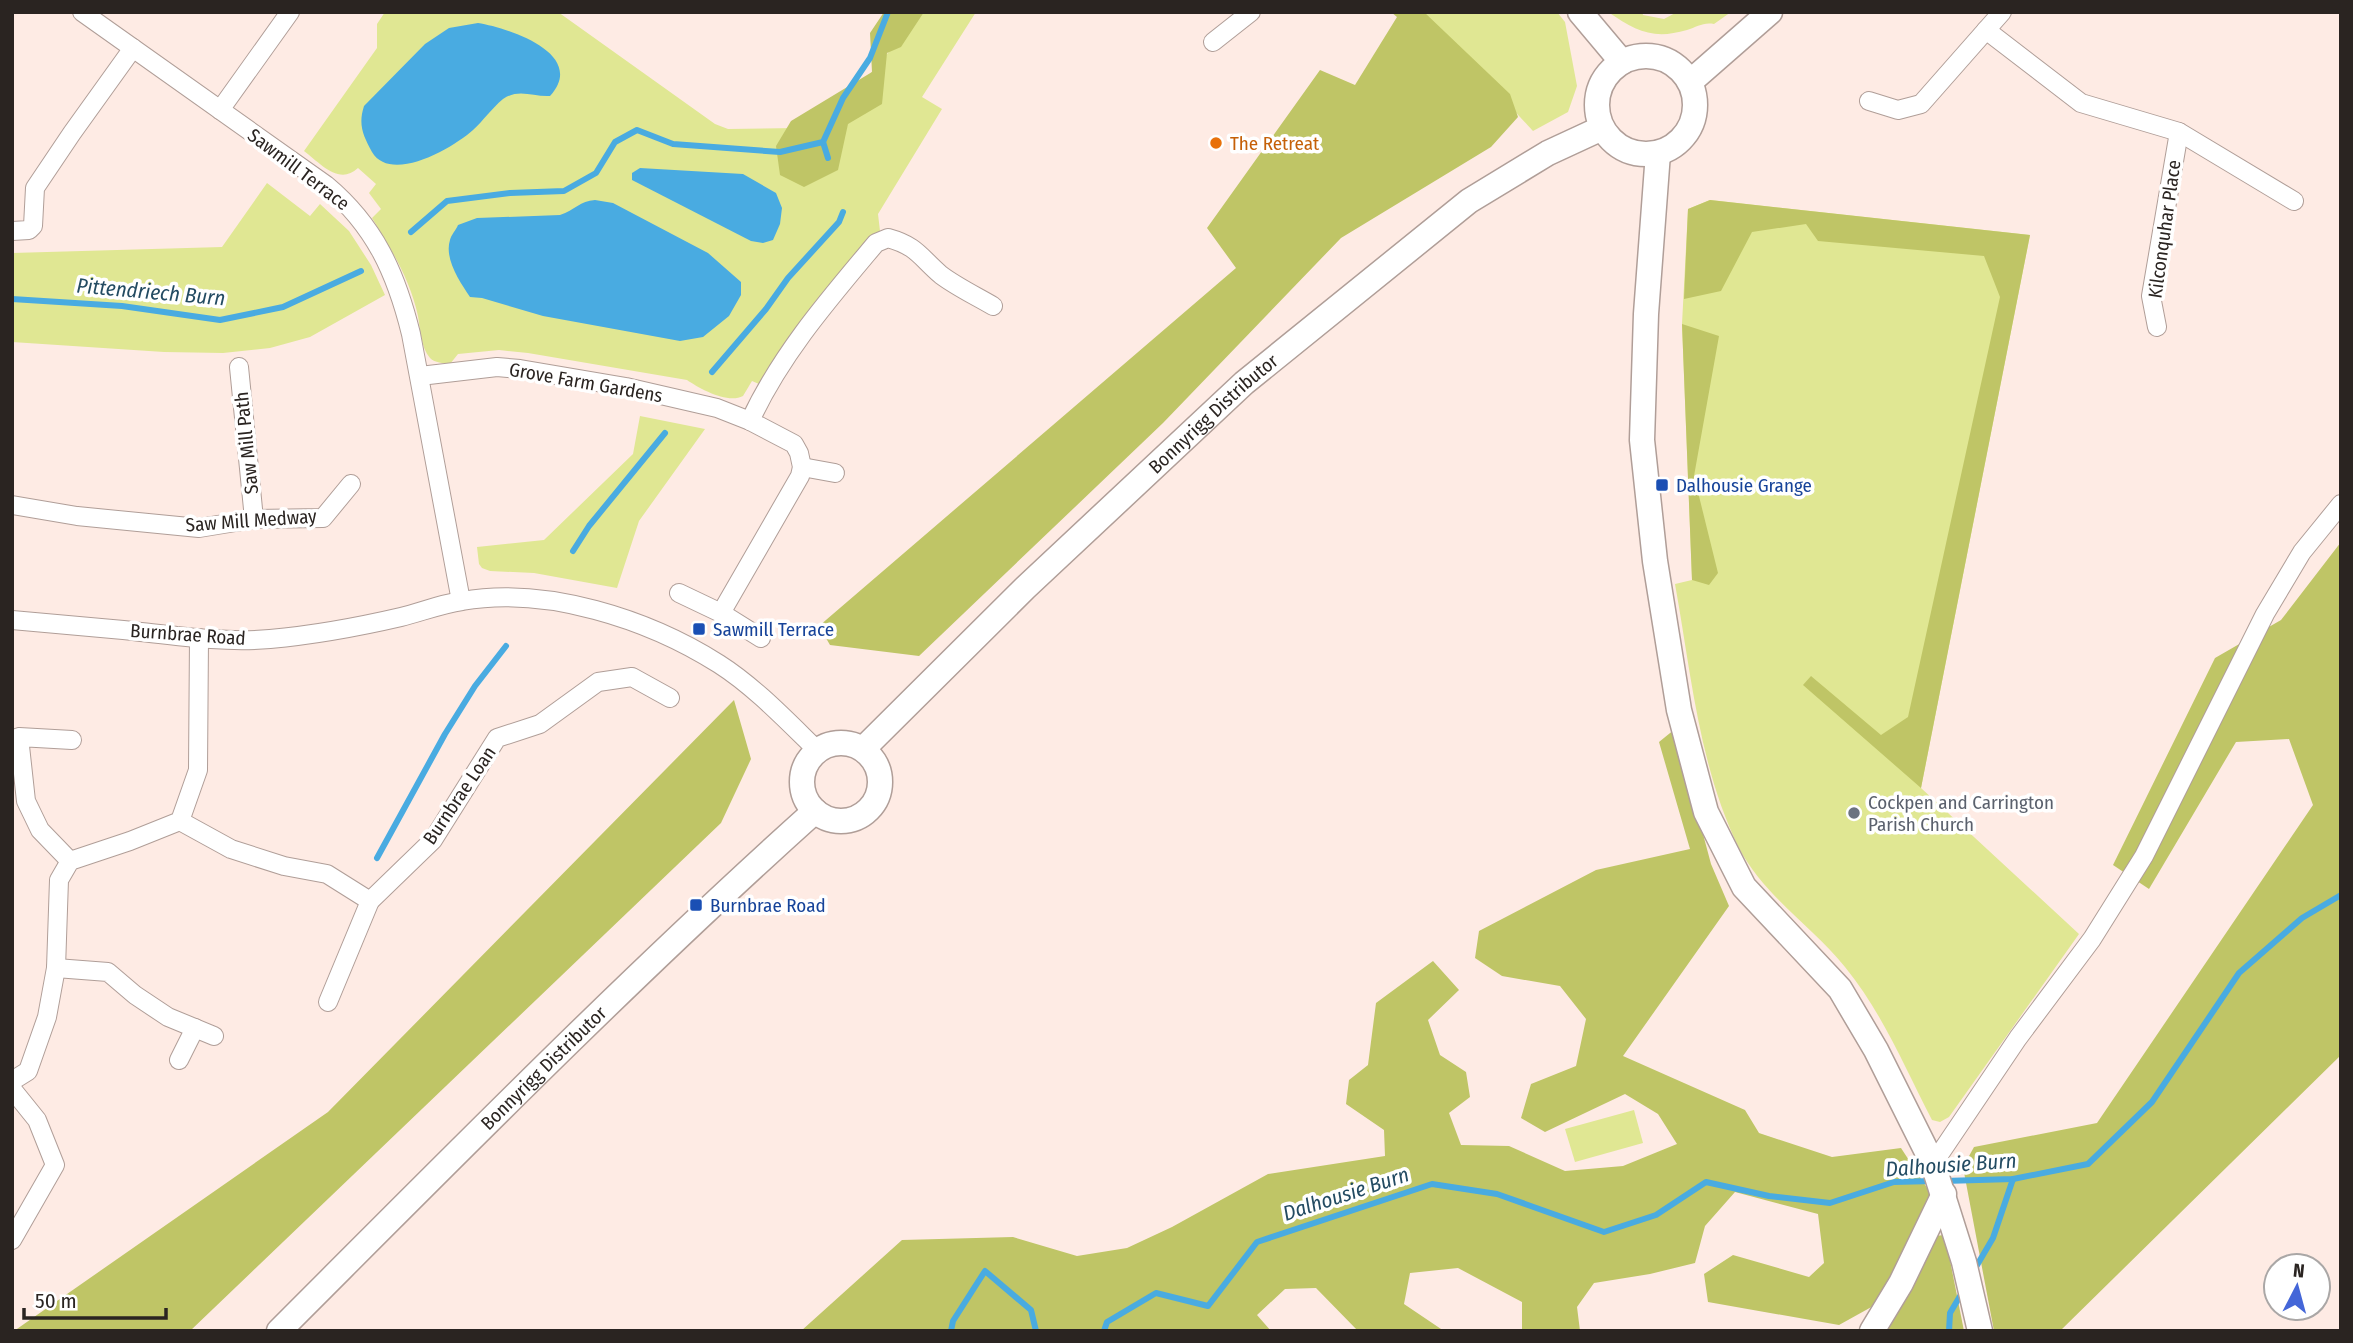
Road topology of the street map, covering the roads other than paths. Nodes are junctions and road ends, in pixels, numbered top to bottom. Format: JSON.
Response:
{"nodes":[{"id":1,"x":82,"y":12,"type":"edge"},
{"id":2,"x":289,"y":12,"type":"edge"},
{"id":3,"x":1251,"y":12,"type":"edge"},
{"id":4,"x":1580,"y":12,"type":"edge"},
{"id":5,"x":1770,"y":12,"type":"edge"},
{"id":6,"x":2003,"y":12,"type":"edge"},
{"id":7,"x":1986,"y":30,"type":"junction"},
{"id":8,"x":1213,"y":42,"type":"dead end"},
{"id":9,"x":133,"y":48,"type":"junction"},
{"id":10,"x":1622,"y":62,"type":"junction"},
{"id":11,"x":1690,"y":82,"type":"junction"},
{"id":12,"x":1869,"y":101,"type":"dead end"},
{"id":13,"x":220,"y":110,"type":"junction"},
{"id":14,"x":1602,"y":128,"type":"junction"},
{"id":15,"x":2179,"y":132,"type":"junction"},
{"id":16,"x":1658,"y":153,"type":"junction"},
{"id":17,"x":2294,"y":201,"type":"dead end"},
{"id":18,"x":12,"y":231,"type":"edge"},
{"id":19,"x":993,"y":306,"type":"dead end"},
{"id":20,"x":2157,"y":327,"type":"dead end"},
{"id":21,"x":239,"y":367,"type":"dead end"},
{"id":22,"x":420,"y":376,"type":"junction"},
{"id":23,"x":750,"y":421,"type":"junction"},
{"id":24,"x":802,"y":467,"type":"junction"},
{"id":25,"x":835,"y":473,"type":"dead end"},
{"id":26,"x":351,"y":484,"type":"dead end"},
{"id":27,"x":2341,"y":504,"type":"edge"},
{"id":28,"x":12,"y":505,"type":"edge"},
{"id":29,"x":254,"y":519,"type":"junction"},
{"id":30,"x":679,"y":593,"type":"dead end"},
{"id":31,"x":461,"y":601,"type":"junction"},
{"id":32,"x":722,"y":613,"type":"junction"},
{"id":33,"x":12,"y":620,"type":"edge"},
{"id":34,"x":199,"y":638,"type":"junction"},
{"id":35,"x":761,"y":638,"type":"dead end"},
{"id":36,"x":670,"y":698,"type":"dead end"},
{"id":37,"x":72,"y":740,"type":"dead end"},
{"id":38,"x":863,"y":749,"type":"junction"},
{"id":39,"x":818,"y":751,"type":"junction"},
{"id":40,"x":815,"y":811,"type":"junction"},
{"id":41,"x":180,"y":821,"type":"junction"},
{"id":42,"x":70,"y":861,"type":"junction"},
{"id":43,"x":370,"y":901,"type":"junction"},
{"id":44,"x":56,"y":968,"type":"junction"},
{"id":45,"x":328,"y":1002,"type":"dead end"},
{"id":46,"x":195,"y":1028,"type":"junction"},
{"id":47,"x":214,"y":1036,"type":"dead end"},
{"id":48,"x":179,"y":1060,"type":"dead end"},
{"id":49,"x":12,"y":1081,"type":"edge"},
{"id":50,"x":12,"y":1089,"type":"edge"},
{"id":51,"x":1933,"y":1164,"type":"junction"},
{"id":52,"x":1944,"y":1194,"type":"junction"},
{"id":53,"x":12,"y":1240,"type":"edge"},
{"id":54,"x":279,"y":1331,"type":"edge"},
{"id":55,"x":1872,"y":1331,"type":"edge"},
{"id":56,"x":1980,"y":1331,"type":"edge"}],
"edges":[{"from":1,"to":9,"type":"street","name":"Sawmill Terrace"},
{"from":2,"to":13,"type":"street"},
{"from":3,"to":8,"type":"street"},
{"from":4,"to":10,"type":"main road"},
{"from":5,"to":11,"type":"main road"},
{"from":6,"to":7,"type":"street"},
{"from":7,"to":12,"type":"street"},
{"from":7,"to":15,"type":"street","name":"Kilconquhar Place"},
{"from":9,"to":13,"type":"street","name":"Sawmill Terrace"},
{"from":9,"to":18,"type":"street"},
{"from":10,"to":11,"type":"main road"},
{"from":10,"to":14,"type":"main road"},
{"from":11,"to":16,"type":"main road"},
{"from":13,"to":22,"type":"street","name":"Sawmill Terrace"},
{"from":14,"to":16,"type":"main road"},
{"from":14,"to":38,"type":"main road","name":"Bonnyrigg Distributor"},
{"from":15,"to":17,"type":"street","name":"Kilconquhar Place"},
{"from":15,"to":20,"type":"street","name":"Kilconquhar Place"},
{"from":16,"to":51,"type":"main road"},
{"from":19,"to":23,"type":"street"},
{"from":21,"to":29,"type":"street","name":"Saw Mill Path"},
{"from":22,"to":23,"type":"street","name":"Grove Farm Gardens"},
{"from":22,"to":31,"type":"street","name":"Sawmill Terrace"},
{"from":23,"to":24,"type":"street","name":"Grove Farm Gardens"},
{"from":24,"to":25,"type":"street"},
{"from":24,"to":32,"type":"street"},
{"from":26,"to":29,"type":"street","name":"Saw Mill Medway"},
{"from":27,"to":51,"type":"street"},
{"from":28,"to":29,"type":"street","name":"Saw Mill Medway"},
{"from":30,"to":32,"type":"street"},
{"from":31,"to":34,"type":"street","name":"Burnbrae Road"},
{"from":31,"to":39,"type":"street","name":"Burnbrae Road"},
{"from":32,"to":35,"type":"street"},
{"from":33,"to":34,"type":"street","name":"Burnbrae Road"},
{"from":34,"to":41,"type":"street"},
{"from":36,"to":43,"type":"street","name":"Burnbrae Loan"},
{"from":37,"to":42,"type":"street"},
{"from":38,"to":39,"type":"main road"},
{"from":38,"to":40,"type":"main road"},
{"from":39,"to":40,"type":"main road"},
{"from":40,"to":54,"type":"main road","name":"Bonnyrigg Distributor"},
{"from":41,"to":42,"type":"street"},
{"from":41,"to":43,"type":"street"},
{"from":42,"to":44,"type":"street"},
{"from":43,"to":45,"type":"street"},
{"from":44,"to":46,"type":"street"},
{"from":44,"to":49,"type":"street"},
{"from":46,"to":47,"type":"street"},
{"from":46,"to":48,"type":"street"},
{"from":50,"to":53,"type":"street"},
{"from":51,"to":52,"type":"main road"},
{"from":52,"to":55,"type":"main road"},
{"from":52,"to":56,"type":"main road"}]}
